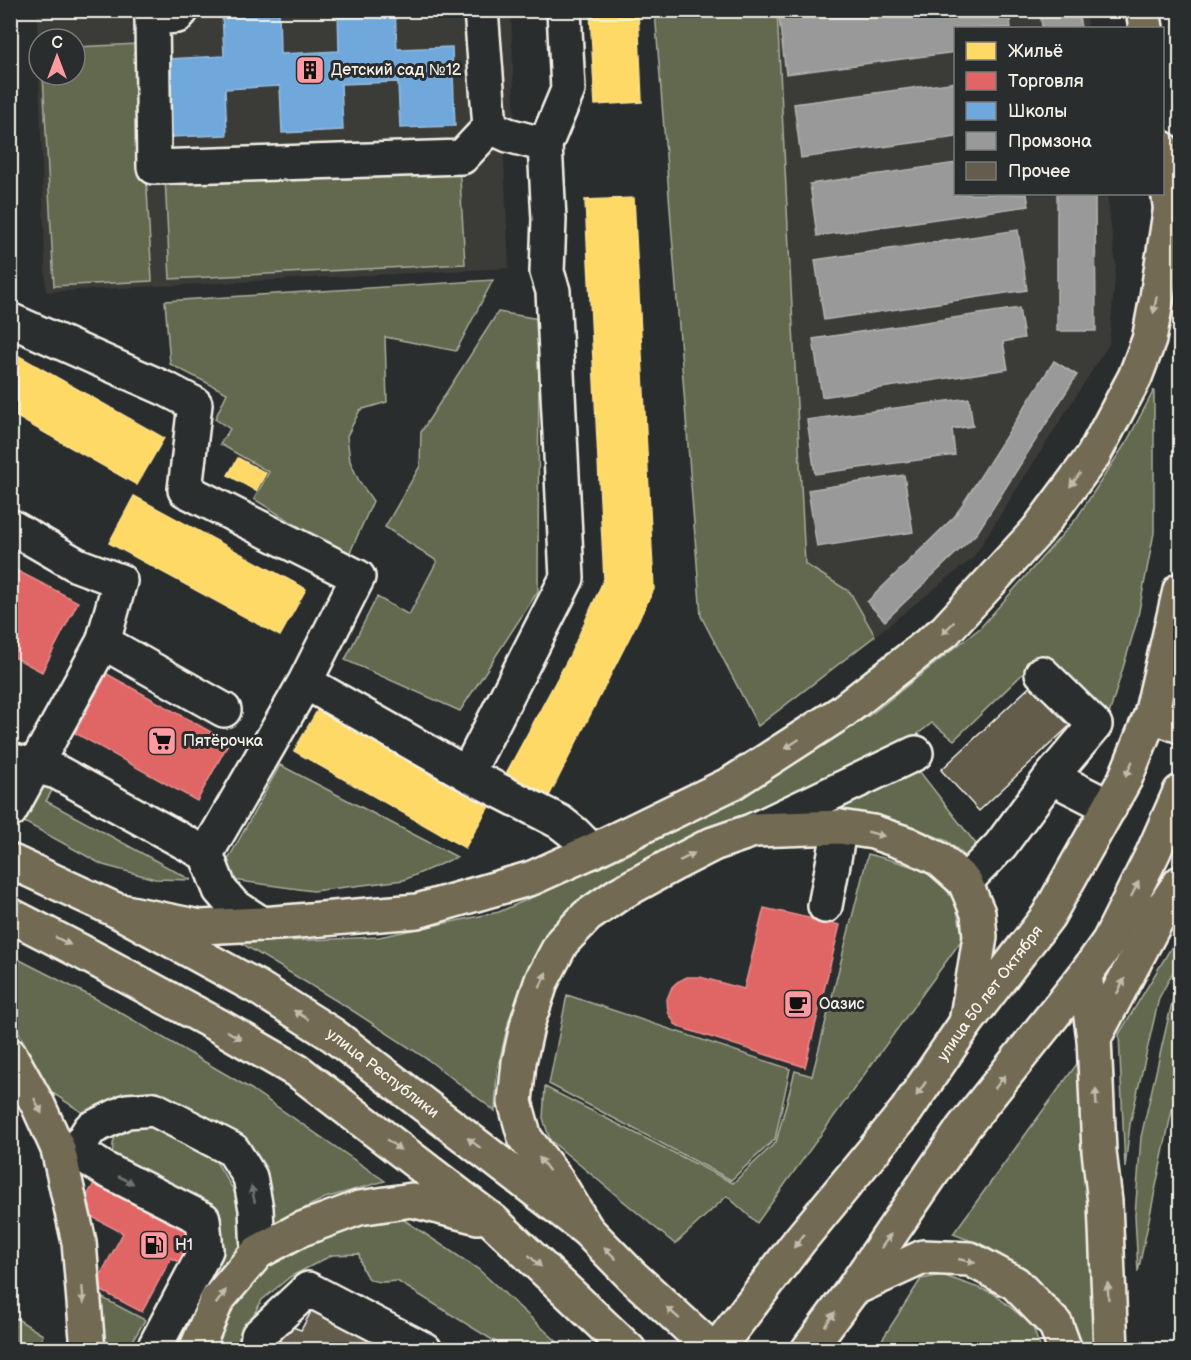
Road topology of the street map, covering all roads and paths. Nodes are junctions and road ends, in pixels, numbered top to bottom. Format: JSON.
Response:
{"nodes":[{"id":1,"x":182,"y":10,"type":"edge"},
{"id":2,"x":481,"y":10,"type":"edge"},
{"id":3,"x":564,"y":10,"type":"edge"},
{"id":4,"x":1143,"y":10,"type":"edge"},
{"id":5,"x":1146,"y":27,"type":"edge"},
{"id":6,"x":490,"y":127,"type":"junction"},
{"id":7,"x":545,"y":145,"type":"junction"},
{"id":8,"x":1164,"y":161,"type":"edge"},
{"id":9,"x":1171,"y":206,"type":"junction"},
{"id":10,"x":1180,"y":285,"type":"edge"},
{"id":11,"x":10,"y":320,"type":"edge"},
{"id":12,"x":10,"y":526,"type":"edge"},
{"id":13,"x":1180,"y":590,"type":"edge"},
{"id":14,"x":104,"y":642,"type":"junction"},
{"id":15,"x":1042,"y":673,"type":"dead end"},
{"id":16,"x":305,"y":682,"type":"junction"},
{"id":17,"x":224,"y":710,"type":"dead end"},
{"id":18,"x":1166,"y":721,"type":"edge"},
{"id":19,"x":916,"y":753,"type":"dead end"},
{"id":20,"x":22,"y":764,"type":"edge"},
{"id":21,"x":467,"y":774,"type":"junction"},
{"id":22,"x":1051,"y":777,"type":"junction"},
{"id":23,"x":1180,"y":792,"type":"edge"},
{"id":24,"x":1110,"y":807,"type":"junction"},
{"id":25,"x":10,"y":811,"type":"edge"},
{"id":26,"x":840,"y":827,"type":"junction"},
{"id":27,"x":754,"y":830,"type":"junction"},
{"id":28,"x":592,"y":851,"type":"junction"},
{"id":29,"x":206,"y":854,"type":"junction"},
{"id":30,"x":10,"y":861,"type":"edge"},
{"id":31,"x":965,"y":882,"type":"junction"},
{"id":32,"x":1172,"y":895,"type":"edge"},
{"id":33,"x":825,"y":906,"type":"dead end"},
{"id":34,"x":116,"y":910,"type":"junction"},
{"id":35,"x":10,"y":915,"type":"edge"},
{"id":36,"x":262,"y":924,"type":"junction"},
{"id":37,"x":1109,"y":941,"type":"junction"},
{"id":38,"x":1085,"y":975,"type":"junction"},
{"id":39,"x":966,"y":1023,"type":"junction"},
{"id":40,"x":1094,"y":1038,"type":"junction"},
{"id":41,"x":10,"y":1055,"type":"edge"},
{"id":42,"x":67,"y":1150,"type":"junction"},
{"id":43,"x":493,"y":1221,"type":"junction"},
{"id":44,"x":587,"y":1230,"type":"junction"},
{"id":45,"x":258,"y":1252,"type":"junction"},
{"id":46,"x":852,"y":1289,"type":"junction"},
{"id":47,"x":425,"y":1349,"type":"edge"},
{"id":48,"x":88,"y":1350,"type":"edge"},
{"id":49,"x":153,"y":1350,"type":"edge"},
{"id":50,"x":196,"y":1350,"type":"edge"},
{"id":51,"x":256,"y":1350,"type":"edge"},
{"id":52,"x":629,"y":1350,"type":"edge"},
{"id":53,"x":715,"y":1350,"type":"edge"},
{"id":54,"x":808,"y":1350,"type":"edge"},
{"id":55,"x":1065,"y":1350,"type":"edge"},
{"id":56,"x":1111,"y":1350,"type":"edge"}],
"edges":[{"from":1,"to":6,"type":"lane"},
{"from":2,"to":6,"type":"lane"},
{"from":3,"to":7,"type":"lane"},
{"from":4,"to":5,"type":"main road"},
{"from":6,"to":7,"type":"lane"},
{"from":7,"to":21,"type":"lane"},
{"from":8,"to":9,"type":"main road"},
{"from":9,"to":10,"type":"main road"},
{"from":9,"to":28,"type":"main road","one_way":true},
{"from":11,"to":16,"type":"lane"},
{"from":12,"to":14,"type":"lane"},
{"from":13,"to":18,"type":"main road","name":"улица 50 лет Октября"},
{"from":14,"to":17,"type":"lane"},
{"from":14,"to":20,"type":"lane"},
{"from":15,"to":22,"type":"lane"},
{"from":16,"to":21,"type":"lane"},
{"from":16,"to":29,"type":"lane"},
{"from":18,"to":24,"type":"main road","name":"улица 50 лет Октября","one_way":true},
{"from":19,"to":27,"type":"lane"},
{"from":20,"to":25,"type":"lane"},
{"from":20,"to":29,"type":"lane"},
{"from":21,"to":28,"type":"lane"},
{"from":22,"to":24,"type":"lane"},
{"from":22,"to":31,"type":"lane"},
{"from":37,"to":23,"type":"main road","one_way":true},
{"from":24,"to":39,"type":"main road","name":"улица 50 лет Октября"},
{"from":26,"to":27,"type":"main road"},
{"from":26,"to":31,"type":"main road","one_way":true},
{"from":26,"to":33,"type":"lane"},
{"from":44,"to":27,"type":"main road","one_way":true},
{"from":28,"to":36,"type":"main road"},
{"from":29,"to":36,"type":"lane"},
{"from":30,"to":34,"type":"main road","name":"улица Республики"},
{"from":31,"to":39,"type":"main road"},
{"from":32,"to":37,"type":"main road"},
{"from":40,"to":32,"type":"main road","one_way":true},
{"from":34,"to":36,"type":"main road"},
{"from":44,"to":34,"type":"main road","name":"улица Республики","one_way":true},
{"from":35,"to":43,"type":"main road","one_way":true},
{"from":37,"to":38,"type":"main road"},
{"from":38,"to":40,"type":"main road"},
{"from":46,"to":38,"type":"main road","one_way":true},
{"from":39,"to":53,"type":"main road","name":"улица 50 лет Октября","one_way":true},
{"from":56,"to":40,"type":"main road","one_way":true},
{"from":41,"to":42,"type":"main road","one_way":true},
{"from":45,"to":42,"type":"lane","one_way":true},
{"from":42,"to":48,"type":"main road","one_way":true},
{"from":42,"to":49,"type":"lane","one_way":true},
{"from":43,"to":45,"type":"main road"},
{"from":43,"to":52,"type":"main road","one_way":true},
{"from":53,"to":44,"type":"main road","name":"улица Республики","one_way":true},
{"from":50,"to":45,"type":"main road","one_way":true},
{"from":54,"to":46,"type":"main road","one_way":true},
{"from":46,"to":55,"type":"main road","one_way":true},
{"from":47,"to":51,"type":"lane"}]}
